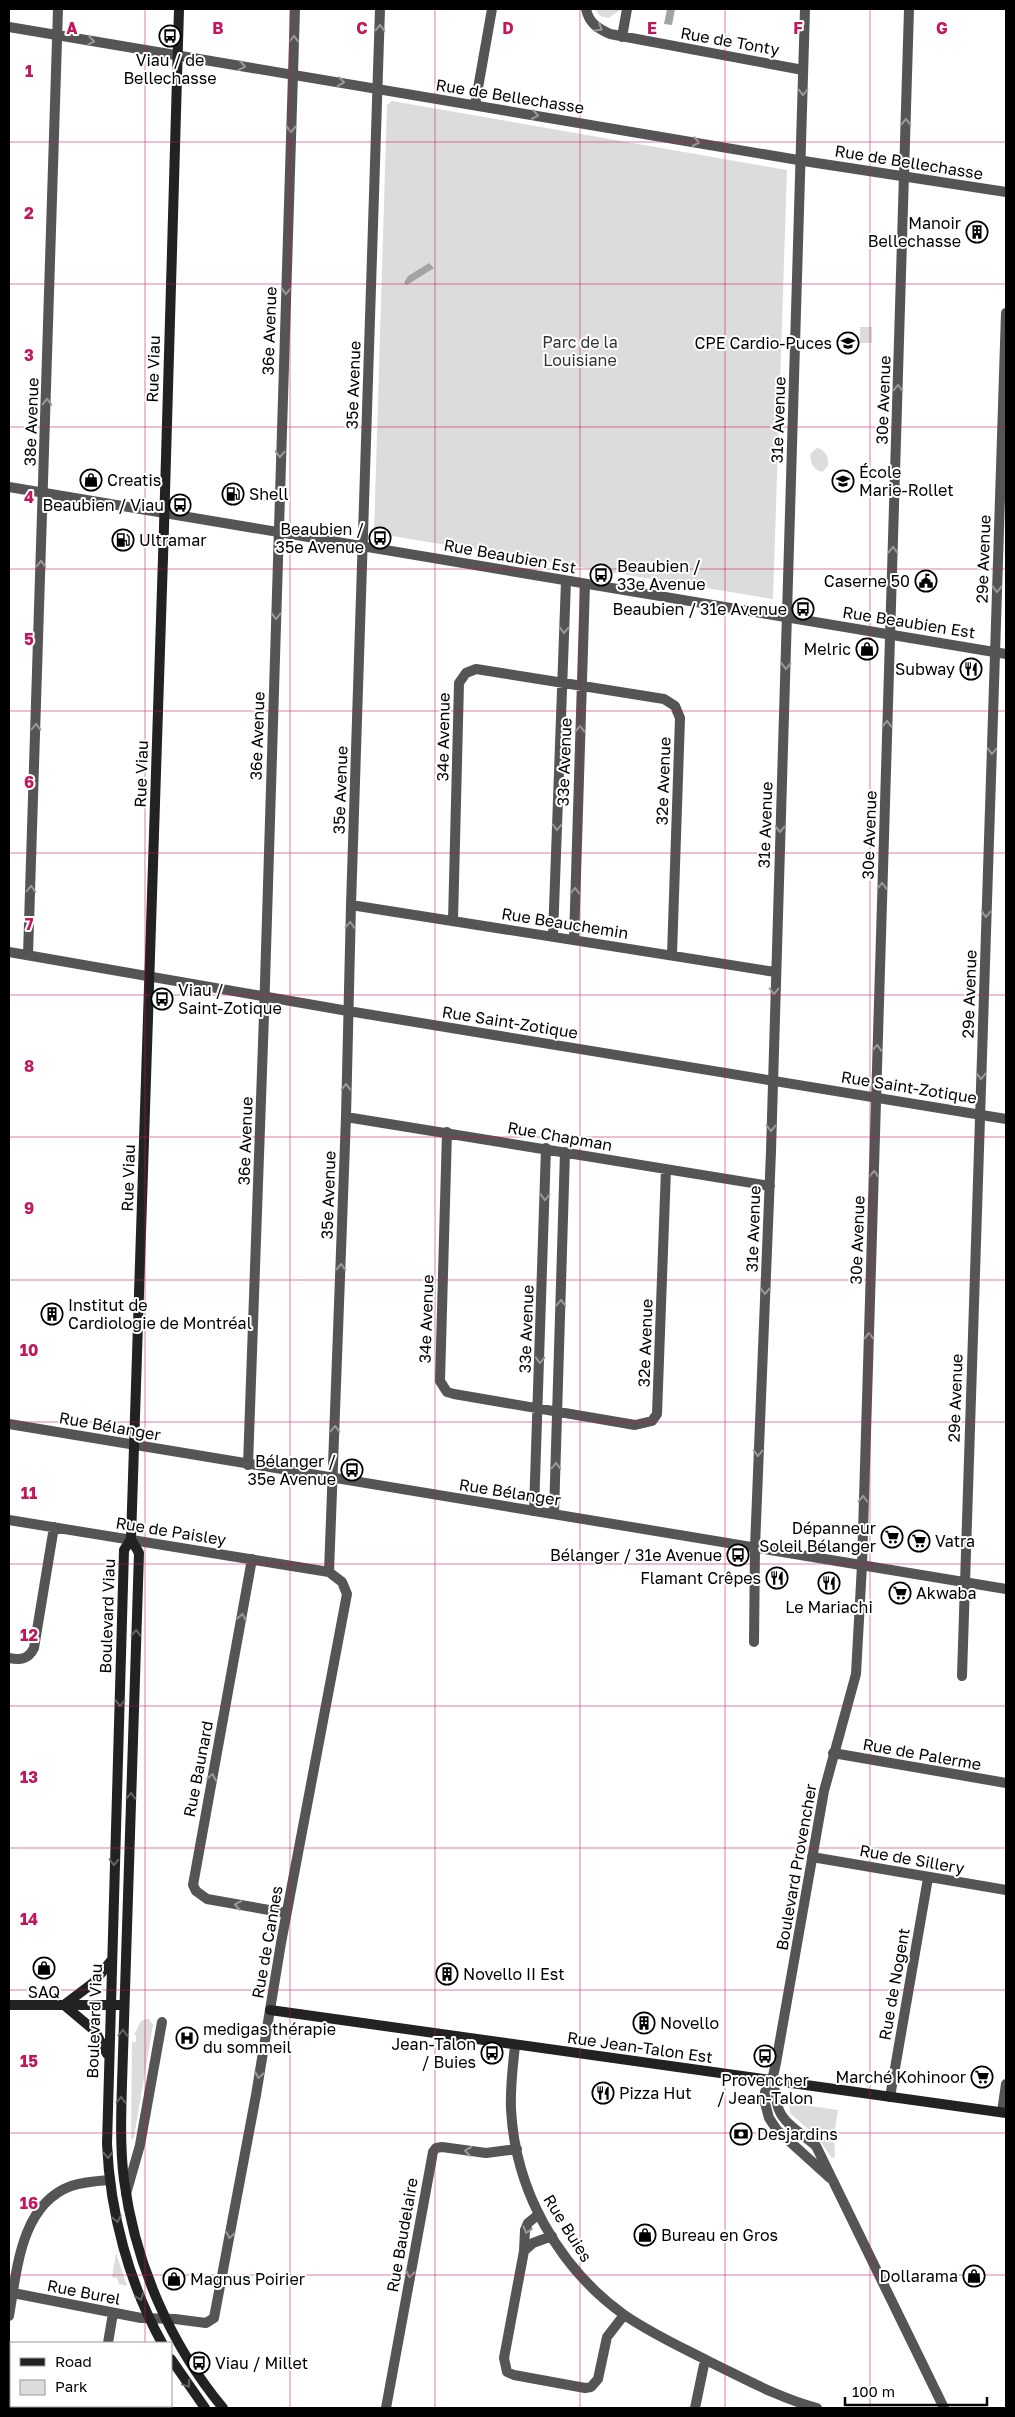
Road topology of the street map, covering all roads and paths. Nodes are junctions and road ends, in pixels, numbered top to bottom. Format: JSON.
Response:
{"nodes":[{"id":1,"x":58,"y":9,"type":"edge"},
{"id":2,"x":179,"y":9,"type":"edge"},
{"id":3,"x":294,"y":9,"type":"edge"},
{"id":4,"x":380,"y":9,"type":"edge"},
{"id":5,"x":492,"y":9,"type":"edge"},
{"id":6,"x":586,"y":9,"type":"edge"},
{"id":7,"x":627,"y":9,"type":"edge"},
{"id":8,"x":805,"y":9,"type":"edge"},
{"id":9,"x":909,"y":9,"type":"edge"},
{"id":10,"x":9,"y":27,"type":"edge"},
{"id":11,"x":58,"y":35,"type":"junction"},
{"id":12,"x":622,"y":37,"type":"junction"},
{"id":13,"x":177,"y":55,"type":"junction"},
{"id":14,"x":803,"y":70,"type":"junction"},
{"id":15,"x":292,"y":74,"type":"junction"},
{"id":16,"x":378,"y":89,"type":"junction"},
{"id":17,"x":475,"y":105,"type":"junction"},
{"id":18,"x":800,"y":160,"type":"junction"},
{"id":19,"x":904,"y":175,"type":"junction"},
{"id":20,"x":1006,"y":192,"type":"edge"},
{"id":21,"x":1006,"y":313,"type":"edge"},
{"id":22,"x":9,"y":487,"type":"edge"},
{"id":23,"x":44,"y":493,"type":"junction"},
{"id":24,"x":165,"y":512,"type":"junction"},
{"id":25,"x":278,"y":532,"type":"junction"},
{"id":26,"x":363,"y":546,"type":"junction"},
{"id":27,"x":566,"y":581,"type":"junction"},
{"id":28,"x":585,"y":584,"type":"junction"},
{"id":29,"x":787,"y":618,"type":"junction"},
{"id":30,"x":890,"y":634,"type":"junction"},
{"id":31,"x":995,"y":652,"type":"junction"},
{"id":32,"x":1006,"y":654,"type":"edge"},
{"id":33,"x":562,"y":683,"type":"junction"},
{"id":34,"x":581,"y":687,"type":"junction"},
{"id":35,"x":351,"y":905,"type":"junction"},
{"id":36,"x":453,"y":921,"type":"junction"},
{"id":37,"x":553,"y":936,"type":"junction"},
{"id":38,"x":574,"y":940,"type":"junction"},
{"id":39,"x":9,"y":952,"type":"edge"},
{"id":40,"x":28,"y":955,"type":"junction"},
{"id":41,"x":672,"y":955,"type":"junction"},
{"id":42,"x":775,"y":972,"type":"junction"},
{"id":43,"x":150,"y":977,"type":"junction"},
{"id":44,"x":264,"y":995,"type":"junction"},
{"id":45,"x":348,"y":1011,"type":"junction"},
{"id":46,"x":772,"y":1080,"type":"junction"},
{"id":47,"x":876,"y":1097,"type":"junction"},
{"id":48,"x":980,"y":1114,"type":"junction"},
{"id":49,"x":346,"y":1117,"type":"junction"},
{"id":50,"x":1006,"y":1119,"type":"edge"},
{"id":51,"x":447,"y":1132,"type":"junction"},
{"id":52,"x":546,"y":1148,"type":"junction"},
{"id":53,"x":565,"y":1152,"type":"junction"},
{"id":54,"x":666,"y":1169,"type":"junction"},
{"id":55,"x":770,"y":1186,"type":"junction"},
{"id":56,"x":538,"y":1409,"type":"junction"},
{"id":57,"x":558,"y":1412,"type":"junction"},
{"id":58,"x":9,"y":1424,"type":"edge"},
{"id":59,"x":133,"y":1445,"type":"junction"},
{"id":60,"x":248,"y":1465,"type":"junction"},
{"id":61,"x":333,"y":1478,"type":"junction"},
{"id":62,"x":534,"y":1511,"type":"junction"},
{"id":63,"x":554,"y":1514,"type":"junction"},
{"id":64,"x":9,"y":1520,"type":"edge"},
{"id":65,"x":54,"y":1527,"type":"junction"},
{"id":66,"x":131,"y":1540,"type":"junction"},
{"id":67,"x":755,"y":1547,"type":"junction"},
{"id":68,"x":252,"y":1559,"type":"junction"},
{"id":69,"x":862,"y":1565,"type":"junction"},
{"id":70,"x":329,"y":1572,"type":"junction"},
{"id":71,"x":965,"y":1582,"type":"junction"},
{"id":72,"x":1006,"y":1589,"type":"edge"},
{"id":73,"x":754,"y":1642,"type":"dead end"},
{"id":74,"x":9,"y":1658,"type":"edge"},
{"id":75,"x":858,"y":1662,"type":"joint"},
{"id":76,"x":962,"y":1676,"type":"dead end"},
{"id":77,"x":833,"y":1753,"type":"junction"},
{"id":78,"x":1006,"y":1784,"type":"edge"},
{"id":79,"x":812,"y":1857,"type":"junction"},
{"id":80,"x":928,"y":1878,"type":"junction"},
{"id":81,"x":1006,"y":1890,"type":"edge"},
{"id":82,"x":286,"y":1913,"type":"junction"},
{"id":83,"x":111,"y":1962,"type":"junction"},
{"id":84,"x":9,"y":2004,"type":"edge"},
{"id":85,"x":64,"y":2005,"type":"junction"},
{"id":86,"x":110,"y":2005,"type":"junction"},
{"id":87,"x":124,"y":2005,"type":"junction"},
{"id":88,"x":270,"y":2010,"type":"junction"},
{"id":89,"x":162,"y":2022,"type":"dead end"},
{"id":90,"x":515,"y":2045,"type":"junction"},
{"id":91,"x":108,"y":2058,"type":"junction"},
{"id":92,"x":772,"y":2080,"type":"junction"},
{"id":93,"x":1006,"y":2084,"type":"edge"},
{"id":94,"x":890,"y":2096,"type":"junction"},
{"id":95,"x":1004,"y":2112,"type":"edge"},
{"id":96,"x":121,"y":2139,"type":"junction"},
{"id":97,"x":140,"y":2144,"type":"junction"},
{"id":98,"x":517,"y":2149,"type":"junction"},
{"id":99,"x":110,"y":2180,"type":"junction"},
{"id":100,"x":126,"y":2194,"type":"junction"},
{"id":101,"x":539,"y":2214,"type":"junction"},
{"id":102,"x":552,"y":2236,"type":"junction"},
{"id":103,"x":524,"y":2251,"type":"junction"},
{"id":104,"x":13,"y":2293,"type":"junction"},
{"id":105,"x":113,"y":2313,"type":"junction"},
{"id":106,"x":624,"y":2315,"type":"junction"},
{"id":107,"x":9,"y":2316,"type":"edge"},
{"id":108,"x":150,"y":2318,"type":"junction"},
{"id":109,"x":166,"y":2319,"type":"junction"},
{"id":110,"x":108,"y":2342,"type":"edge"},
{"id":111,"x":162,"y":2342,"type":"edge"},
{"id":112,"x":172,"y":2360,"type":"edge"},
{"id":113,"x":706,"y":2360,"type":"junction"},
{"id":114,"x":204,"y":2408,"type":"edge"},
{"id":115,"x":221,"y":2408,"type":"edge"},
{"id":116,"x":386,"y":2408,"type":"edge"},
{"id":117,"x":695,"y":2408,"type":"edge"},
{"id":118,"x":817,"y":2408,"type":"edge"},
{"id":119,"x":944,"y":2408,"type":"edge"}],
"edges":[{"from":1,"to":11,"type":"street","name":"38e Avenue"},
{"from":2,"to":13,"type":"main road","name":"Rue Viau"},
{"from":15,"to":3,"type":"street","name":"36e Avenue","one_way":true},
{"from":16,"to":4,"type":"street","name":"35e Avenue","one_way":true},
{"from":5,"to":17,"type":"street"},
{"from":6,"to":12,"type":"street","name":"Rue de Tonty","one_way":true},
{"from":7,"to":12,"type":"street"},
{"from":8,"to":14,"type":"street","name":"31e Avenue"},
{"from":19,"to":9,"type":"street","name":"30e Avenue","one_way":true},
{"from":10,"to":11,"type":"street","name":"Rue de Bellechasse"},
{"from":11,"to":13,"type":"street","name":"Rue de Bellechasse","one_way":true},
{"from":23,"to":11,"type":"street","name":"38e Avenue","one_way":true},
{"from":12,"to":14,"type":"street","name":"Rue de Tonty"},
{"from":13,"to":15,"type":"street","name":"Rue de Bellechasse","one_way":true},
{"from":13,"to":24,"type":"main road","name":"Rue Viau"},
{"from":14,"to":18,"type":"street","name":"31e Avenue","one_way":true},
{"from":15,"to":16,"type":"street","name":"Rue de Bellechasse","one_way":true},
{"from":15,"to":25,"type":"street","name":"36e Avenue","one_way":true},
{"from":16,"to":17,"type":"street","name":"Rue de Bellechasse"},
{"from":16,"to":26,"type":"street","name":"35e Avenue"},
{"from":17,"to":18,"type":"street","name":"Rue de Bellechasse","one_way":true},
{"from":18,"to":19,"type":"street","name":"Rue de Bellechasse"},
{"from":18,"to":29,"type":"street","name":"31e Avenue"},
{"from":19,"to":20,"type":"street","name":"Rue de Bellechasse"},
{"from":30,"to":19,"type":"street","name":"30e Avenue","one_way":true},
{"from":21,"to":31,"type":"street","name":"29e Avenue","one_way":true},
{"from":22,"to":23,"type":"street","name":"Rue Beaubien Est"},
{"from":23,"to":24,"type":"street","name":"Rue Beaubien Est"},
{"from":40,"to":23,"type":"street","name":"38e Avenue","one_way":true},
{"from":24,"to":25,"type":"street","name":"Rue Beaubien Est"},
{"from":24,"to":43,"type":"main road","name":"Rue Viau"},
{"from":25,"to":26,"type":"street","name":"Rue Beaubien Est"},
{"from":25,"to":44,"type":"street","name":"36e Avenue","one_way":true},
{"from":26,"to":27,"type":"street","name":"Rue Beaubien Est"},
{"from":26,"to":35,"type":"street","name":"35e Avenue"},
{"from":27,"to":28,"type":"street","name":"Rue Beaubien Est"},
{"from":27,"to":33,"type":"street","name":"33e Avenue","one_way":true},
{"from":28,"to":29,"type":"street","name":"Rue Beaubien Est"},
{"from":28,"to":34,"type":"street","name":"33e Avenue"},
{"from":29,"to":30,"type":"street","name":"Rue Beaubien Est"},
{"from":29,"to":42,"type":"street","name":"31e Avenue","one_way":true},
{"from":30,"to":31,"type":"street","name":"Rue Beaubien Est"},
{"from":47,"to":30,"type":"street","name":"30e Avenue","one_way":true},
{"from":31,"to":32,"type":"street","name":"Rue Beaubien Est"},
{"from":31,"to":48,"type":"street","name":"29e Avenue","one_way":true},
{"from":33,"to":34,"type":"street","name":"34e Avenue"},
{"from":33,"to":36,"type":"street","name":"34e Avenue"},
{"from":33,"to":37,"type":"street","name":"33e Avenue","one_way":true},
{"from":38,"to":34,"type":"street","name":"33e Avenue","one_way":true},
{"from":34,"to":41,"type":"street","name":"32e Avenue"},
{"from":35,"to":36,"type":"street","name":"Rue Beauchemin"},
{"from":45,"to":35,"type":"street","name":"35e Avenue","one_way":true},
{"from":36,"to":37,"type":"street","name":"Rue Beauchemin"},
{"from":37,"to":38,"type":"street","name":"Rue Beauchemin"},
{"from":38,"to":41,"type":"street","name":"Rue Beauchemin"},
{"from":39,"to":40,"type":"street","name":"Rue Saint-Zotique"},
{"from":40,"to":43,"type":"street","name":"Rue Saint-Zotique"},
{"from":41,"to":42,"type":"street","name":"Rue Beauchemin"},
{"from":42,"to":46,"type":"street","name":"31e Avenue","one_way":true},
{"from":43,"to":44,"type":"street","name":"Rue Saint-Zotique"},
{"from":43,"to":59,"type":"main road","name":"Rue Viau"},
{"from":44,"to":45,"type":"street","name":"Rue Saint-Zotique"},
{"from":44,"to":60,"type":"street","name":"36e Avenue"},
{"from":45,"to":46,"type":"street","name":"Rue Saint-Zotique"},
{"from":49,"to":45,"type":"street","name":"35e Avenue","one_way":true},
{"from":46,"to":47,"type":"street","name":"Rue Saint-Zotique"},
{"from":46,"to":55,"type":"street","name":"31e Avenue","one_way":true},
{"from":47,"to":48,"type":"street","name":"Rue Saint-Zotique"},
{"from":69,"to":47,"type":"street","name":"30e Avenue","one_way":true},
{"from":48,"to":50,"type":"street","name":"Rue Saint-Zotique"},
{"from":48,"to":71,"type":"street","name":"29e Avenue"},
{"from":49,"to":51,"type":"street","name":"Rue Chapman"},
{"from":61,"to":49,"type":"street","name":"35e Avenue","one_way":true},
{"from":51,"to":52,"type":"street","name":"Rue Chapman"},
{"from":51,"to":56,"type":"street","name":"34e Avenue"},
{"from":52,"to":53,"type":"street","name":"Rue Chapman"},
{"from":52,"to":56,"type":"street","name":"33e Avenue","one_way":true},
{"from":53,"to":54,"type":"street","name":"Rue Chapman"},
{"from":57,"to":53,"type":"street","name":"33e Avenue","one_way":true},
{"from":54,"to":55,"type":"street","name":"Rue Chapman"},
{"from":54,"to":57,"type":"street","name":"32e Avenue"},
{"from":55,"to":67,"type":"street","name":"31e Avenue","one_way":true},
{"from":56,"to":57,"type":"street","name":"34e Avenue"},
{"from":56,"to":62,"type":"street","name":"33e Avenue"},
{"from":63,"to":57,"type":"street","name":"33e Avenue","one_way":true},
{"from":58,"to":59,"type":"street","name":"Rue Bélanger"},
{"from":59,"to":60,"type":"street","name":"Rue Bélanger"},
{"from":59,"to":66,"type":"main road","name":"Rue Viau"},
{"from":60,"to":61,"type":"street","name":"Rue Bélanger"},
{"from":61,"to":62,"type":"street","name":"Rue Bélanger"},
{"from":61,"to":70,"type":"street","name":"35e Avenue"},
{"from":62,"to":63,"type":"street","name":"Rue Bélanger"},
{"from":63,"to":67,"type":"street","name":"Rue Bélanger"},
{"from":64,"to":65,"type":"street","name":"Rue de Paisley"},
{"from":65,"to":66,"type":"street","name":"Rue de Paisley"},
{"from":65,"to":74,"type":"street"},
{"from":66,"to":68,"type":"street","name":"Rue de Paisley"},
{"from":66,"to":83,"type":"main road","name":"Boulevard Viau","one_way":true},
{"from":87,"to":66,"type":"main road","name":"Boulevard Viau","one_way":true},
{"from":67,"to":69,"type":"street","name":"Rue Bélanger"},
{"from":67,"to":73,"type":"street","name":"31e Avenue"},
{"from":68,"to":70,"type":"street","name":"Rue de Paisley"},
{"from":82,"to":68,"type":"street","name":"Rue Baunard","one_way":true},
{"from":69,"to":71,"type":"street","name":"Rue Bélanger"},
{"from":69,"to":75,"type":"street","name":"30e Avenue"},
{"from":70,"to":82,"type":"street","name":"Rue de Cannes"},
{"from":71,"to":72,"type":"street","name":"Rue Bélanger"},
{"from":71,"to":76,"type":"street","name":"29e Avenue"},
{"from":75,"to":77,"type":"street","name":"Boulevard Provencher"},
{"from":77,"to":78,"type":"street","name":"Rue de Palerme"},
{"from":77,"to":79,"type":"street","name":"Boulevard Provencher"},
{"from":79,"to":80,"type":"street","name":"Rue de Sillery"},
{"from":79,"to":92,"type":"street","name":"Boulevard Provencher"},
{"from":80,"to":81,"type":"street","name":"Rue de Sillery"},
{"from":80,"to":94,"type":"street","name":"Rue de Nogent"},
{"from":82,"to":88,"type":"street","name":"Rue de Cannes"},
{"from":83,"to":85,"type":"main road"},
{"from":83,"to":86,"type":"main road","name":"Boulevard Viau"},
{"from":84,"to":85,"type":"main road"},
{"from":85,"to":86,"type":"main road"},
{"from":85,"to":91,"type":"main road"},
{"from":86,"to":87,"type":"main road"},
{"from":86,"to":91,"type":"main road","name":"Boulevard Viau"},
{"from":96,"to":87,"type":"main road","name":"Boulevard Viau","one_way":true},
{"from":88,"to":90,"type":"main road","name":"Rue Jean-Talon Est"},
{"from":88,"to":109,"type":"street","name":"Rue de Cannes","one_way":true},
{"from":89,"to":97,"type":"street","name":"Boulevard Viau"},
{"from":90,"to":92,"type":"main road","name":"Rue Jean-Talon Est"},
{"from":90,"to":98,"type":"street","name":"Rue Buies"},
{"from":91,"to":99,"type":"main road","name":"Boulevard Viau","one_way":true},
{"from":92,"to":94,"type":"main road","name":"Rue Jean-Talon Est"},
{"from":92,"to":119,"type":"street","name":"Boulevard Provencher"},
{"from":93,"to":95,"type":"street"},
{"from":94,"to":95,"type":"main road","name":"Rue Jean-Talon Est"},
{"from":96,"to":97,"type":"street"},
{"from":96,"to":100,"type":"main road","name":"Boulevard Viau"},
{"from":97,"to":100,"type":"street","name":"Boulevard Viau"},
{"from":98,"to":101,"type":"street","name":"Rue Buies"},
{"from":98,"to":116,"type":"street","name":"Rue Baudelaire","one_way":true},
{"from":99,"to":104,"type":"street"},
{"from":99,"to":108,"type":"main road","name":"Boulevard Viau","one_way":true},
{"from":100,"to":109,"type":"main road","name":"Boulevard Viau"},
{"from":101,"to":102,"type":"street","name":"Rue Buies"},
{"from":101,"to":103,"type":"street","one_way":true},
{"from":102,"to":103,"type":"street"},
{"from":102,"to":106,"type":"street","name":"Rue Buies"},
{"from":103,"to":106,"type":"street"},
{"from":104,"to":105,"type":"street","name":"Rue Burel"},
{"from":104,"to":107,"type":"street"},
{"from":105,"to":108,"type":"street","name":"Rue Burel"},
{"from":105,"to":110,"type":"street"},
{"from":106,"to":113,"type":"street","name":"Rue Buies"},
{"from":108,"to":109,"type":"street","name":"Rue de Cannes"},
{"from":108,"to":111,"type":"main road","name":"Boulevard Viau"},
{"from":109,"to":115,"type":"main road","name":"Boulevard Viau"},
{"from":112,"to":114,"type":"main road","one_way":true},
{"from":113,"to":117,"type":"street"},
{"from":113,"to":118,"type":"street","name":"Rue Buies"}]}
